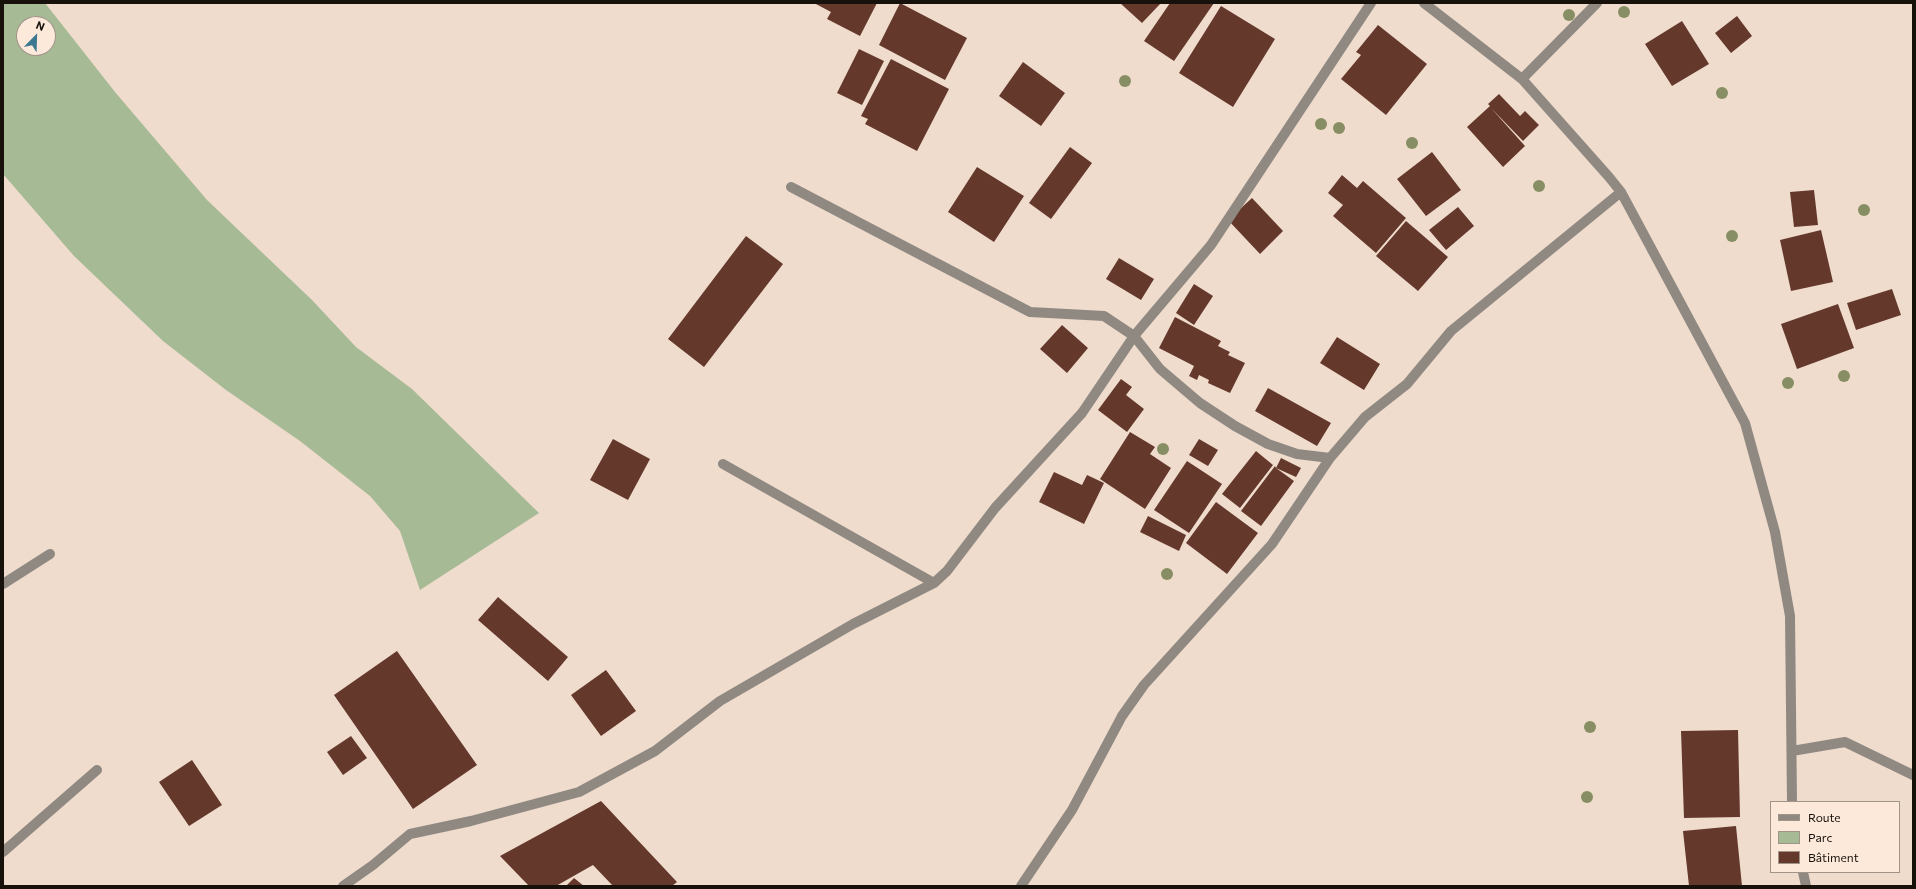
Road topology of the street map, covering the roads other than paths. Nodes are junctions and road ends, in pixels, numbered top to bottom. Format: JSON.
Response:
{"nodes":[{"id":1,"x":1371,"y":3,"type":"edge"},
{"id":2,"x":1424,"y":3,"type":"edge"},
{"id":3,"x":1597,"y":3,"type":"edge"},
{"id":4,"x":1522,"y":79,"type":"junction"},
{"id":5,"x":790,"y":187,"type":"dead end"},
{"id":6,"x":1621,"y":192,"type":"junction"},
{"id":7,"x":1134,"y":336,"type":"junction"},
{"id":8,"x":1330,"y":458,"type":"junction"},
{"id":9,"x":723,"y":464,"type":"dead end"},
{"id":10,"x":50,"y":554,"type":"dead end"},
{"id":11,"x":934,"y":583,"type":"junction"},
{"id":12,"x":3,"y":584,"type":"edge"},
{"id":13,"x":1792,"y":751,"type":"junction"},
{"id":14,"x":97,"y":770,"type":"dead end"},
{"id":15,"x":1913,"y":775,"type":"edge"},
{"id":16,"x":1792,"y":801,"type":"edge"},
{"id":17,"x":3,"y":852,"type":"edge"},
{"id":18,"x":1803,"y":873,"type":"edge"},
{"id":19,"x":343,"y":886,"type":"edge"},
{"id":20,"x":1021,"y":886,"type":"edge"},
{"id":21,"x":1806,"y":886,"type":"edge"}],
"edges":[{"from":1,"to":7,"type":"street"},
{"from":2,"to":4,"type":"street"},
{"from":3,"to":4,"type":"street"},
{"from":4,"to":6,"type":"street"},
{"from":5,"to":7,"type":"street"},
{"from":6,"to":8,"type":"street"},
{"from":6,"to":13,"type":"street"},
{"from":7,"to":8,"type":"street"},
{"from":7,"to":11,"type":"street"},
{"from":8,"to":20,"type":"street"},
{"from":9,"to":11,"type":"street"},
{"from":10,"to":12,"type":"street"},
{"from":11,"to":19,"type":"street"},
{"from":13,"to":15,"type":"street"},
{"from":13,"to":16,"type":"street"},
{"from":14,"to":17,"type":"street"},
{"from":18,"to":21,"type":"street"}]}
